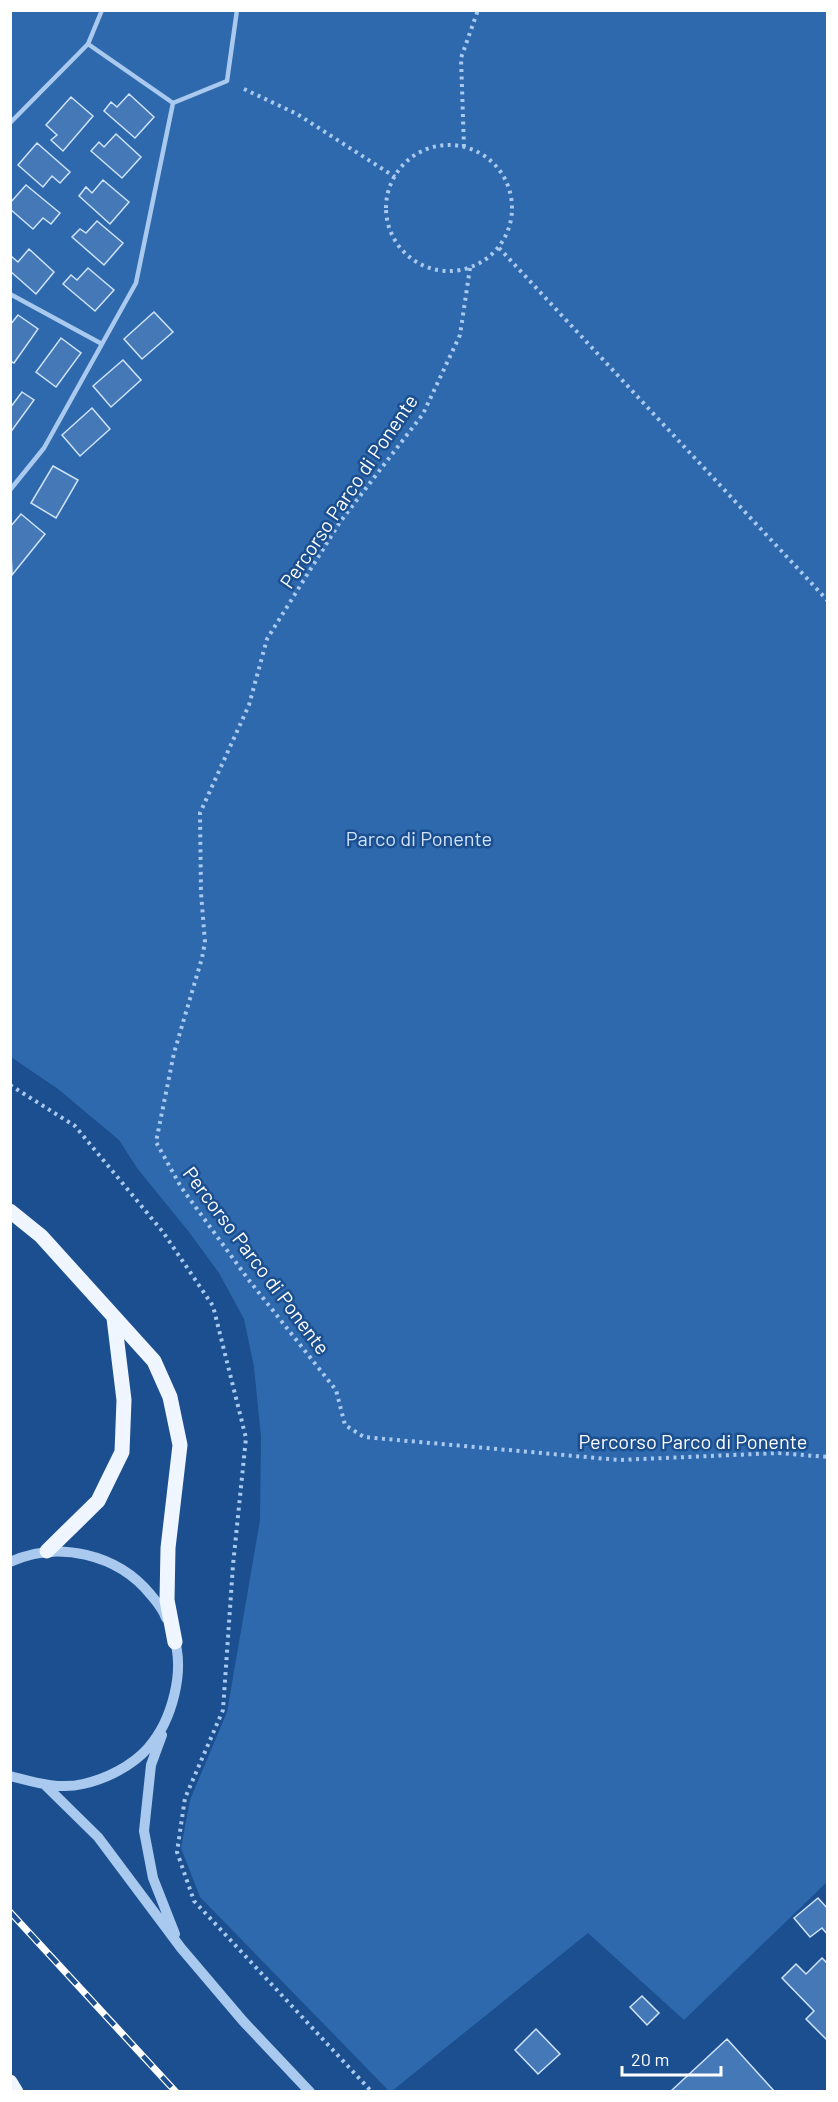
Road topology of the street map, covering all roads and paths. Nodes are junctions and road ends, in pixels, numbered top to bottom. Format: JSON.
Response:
{"nodes":[{"id":1,"x":102,"y":10,"type":"edge"},
{"id":2,"x":237,"y":10,"type":"edge"},
{"id":3,"x":478,"y":10,"type":"edge"},
{"id":4,"x":88,"y":44,"type":"junction"},
{"id":5,"x":227,"y":81,"type":"junction"},
{"id":6,"x":173,"y":103,"type":"junction"},
{"id":7,"x":10,"y":123,"type":"edge"},
{"id":8,"x":464,"y":147,"type":"junction"},
{"id":9,"x":395,"y":177,"type":"junction"},
{"id":10,"x":499,"y":248,"type":"junction"},
{"id":11,"x":470,"y":268,"type":"junction"},
{"id":12,"x":10,"y":294,"type":"edge"},
{"id":13,"x":102,"y":344,"type":"junction"},
{"id":14,"x":10,"y":490,"type":"edge"},
{"id":15,"x":828,"y":601,"type":"edge"},
{"id":16,"x":10,"y":1211,"type":"edge"},
{"id":17,"x":114,"y":1318,"type":"junction"},
{"id":18,"x":828,"y":1457,"type":"edge"},
{"id":19,"x":47,"y":1551,"type":"junction"},
{"id":20,"x":11,"y":1561,"type":"edge"},
{"id":21,"x":175,"y":1642,"type":"junction"},
{"id":22,"x":223,"y":1710,"type":"dead end"},
{"id":23,"x":168,"y":1717,"type":"junction"},
{"id":24,"x":10,"y":1776,"type":"edge"},
{"id":25,"x":45,"y":1785,"type":"junction"},
{"id":26,"x":181,"y":1948,"type":"junction"},
{"id":27,"x":10,"y":2082,"type":"edge"},
{"id":28,"x":16,"y":2091,"type":"edge"},
{"id":29,"x":310,"y":2091,"type":"edge"},
{"id":30,"x":372,"y":2091,"type":"edge"}],
"edges":[{"from":1,"to":4,"type":"lane"},
{"from":2,"to":5,"type":"lane"},
{"from":3,"to":8,"type":"path"},
{"from":4,"to":6,"type":"lane"},
{"from":4,"to":7,"type":"lane"},
{"from":5,"to":6,"type":"lane"},
{"from":5,"to":9,"type":"path"},
{"from":6,"to":13,"type":"lane"},
{"from":8,"to":9,"type":"path"},
{"from":8,"to":10,"type":"path"},
{"from":9,"to":11,"type":"path"},
{"from":10,"to":11,"type":"path"},
{"from":10,"to":15,"type":"path"},
{"from":11,"to":18,"type":"path","name":"Percorso Parco di Ponente"},
{"from":12,"to":13,"type":"lane"},
{"from":13,"to":14,"type":"lane"},
{"from":16,"to":17,"type":"main road"},
{"from":17,"to":19,"type":"main road"},
{"from":17,"to":21,"type":"main road"},
{"from":19,"to":20,"type":"street"},
{"from":19,"to":21,"type":"street"},
{"from":21,"to":23,"type":"street"},
{"from":22,"to":30,"type":"path"},
{"from":23,"to":25,"type":"street"},
{"from":23,"to":26,"type":"street"},
{"from":24,"to":25,"type":"street"},
{"from":25,"to":26,"type":"street"},
{"from":26,"to":29,"type":"street"},
{"from":27,"to":28,"type":"main road"}]}
